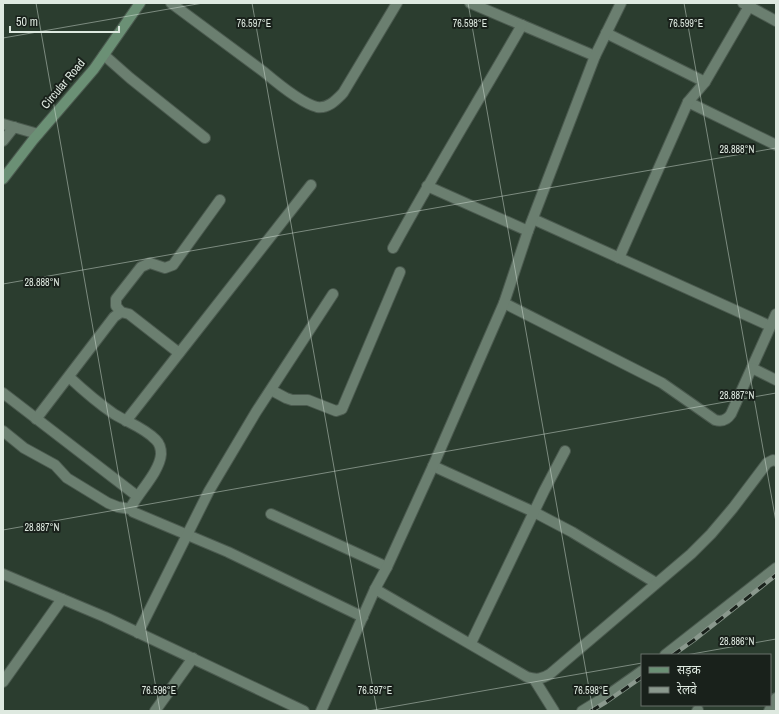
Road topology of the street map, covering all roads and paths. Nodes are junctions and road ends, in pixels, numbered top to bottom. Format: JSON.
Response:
{"nodes":[{"id":1,"x":140,"y":3,"type":"edge"},
{"id":2,"x":171,"y":3,"type":"edge"},
{"id":3,"x":397,"y":3,"type":"edge"},
{"id":4,"x":470,"y":3,"type":"edge"},
{"id":5,"x":621,"y":3,"type":"edge"},
{"id":6,"x":748,"y":4,"type":"edge"},
{"id":7,"x":776,"y":21,"type":"edge"},
{"id":8,"x":522,"y":25,"type":"junction"},
{"id":9,"x":606,"y":33,"type":"junction"},
{"id":10,"x":104,"y":55,"type":"junction"},
{"id":11,"x":595,"y":56,"type":"junction"},
{"id":12,"x":705,"y":82,"type":"junction"},
{"id":13,"x":688,"y":102,"type":"junction"},
{"id":14,"x":3,"y":124,"type":"edge"},
{"id":15,"x":14,"y":127,"type":"junction"},
{"id":16,"x":38,"y":134,"type":"junction"},
{"id":17,"x":205,"y":138,"type":"dead end"},
{"id":18,"x":3,"y":141,"type":"edge"},
{"id":19,"x":776,"y":144,"type":"edge"},
{"id":20,"x":3,"y":179,"type":"edge"},
{"id":21,"x":311,"y":185,"type":"dead end"},
{"id":22,"x":427,"y":186,"type":"junction"},
{"id":23,"x":220,"y":200,"type":"dead end"},
{"id":24,"x":533,"y":219,"type":"junction"},
{"id":25,"x":528,"y":232,"type":"junction"},
{"id":26,"x":393,"y":248,"type":"dead end"},
{"id":27,"x":620,"y":258,"type":"junction"},
{"id":28,"x":400,"y":272,"type":"dead end"},
{"id":29,"x":334,"y":294,"type":"dead end"},
{"id":30,"x":504,"y":303,"type":"junction"},
{"id":31,"x":121,"y":312,"type":"junction"},
{"id":32,"x":776,"y":314,"type":"edge"},
{"id":33,"x":770,"y":326,"type":"junction"},
{"id":34,"x":179,"y":353,"type":"junction"},
{"id":35,"x":752,"y":368,"type":"junction"},
{"id":36,"x":69,"y":377,"type":"junction"},
{"id":37,"x":776,"y":380,"type":"edge"},
{"id":38,"x":271,"y":390,"type":"junction"},
{"id":39,"x":3,"y":393,"type":"edge"},
{"id":40,"x":36,"y":419,"type":"junction"},
{"id":41,"x":126,"y":421,"type":"junction"},
{"id":42,"x":3,"y":431,"type":"edge"},
{"id":43,"x":565,"y":451,"type":"dead end"},
{"id":44,"x":776,"y":461,"type":"edge"},
{"id":45,"x":433,"y":466,"type":"junction"},
{"id":46,"x":137,"y":496,"type":"junction"},
{"id":47,"x":131,"y":509,"type":"junction"},
{"id":48,"x":534,"y":512,"type":"junction"},
{"id":49,"x":271,"y":514,"type":"dead end"},
{"id":50,"x":187,"y":534,"type":"junction"},
{"id":51,"x":387,"y":567,"type":"junction"},
{"id":52,"x":776,"y":568,"type":"edge"},
{"id":53,"x":3,"y":574,"type":"edge"},
{"id":54,"x":656,"y":583,"type":"junction"},
{"id":55,"x":376,"y":589,"type":"junction"},
{"id":56,"x":62,"y":599,"type":"junction"},
{"id":57,"x":363,"y":617,"type":"junction"},
{"id":58,"x":138,"y":633,"type":"junction"},
{"id":59,"x":471,"y":643,"type":"junction"},
{"id":60,"x":665,"y":654,"type":"edge"},
{"id":61,"x":193,"y":658,"type":"junction"},
{"id":62,"x":641,"y":672,"type":"edge"},
{"id":63,"x":534,"y":679,"type":"junction"},
{"id":64,"x":3,"y":682,"type":"edge"},
{"id":65,"x":776,"y":698,"type":"edge"},
{"id":66,"x":155,"y":711,"type":"edge"},
{"id":67,"x":304,"y":711,"type":"edge"},
{"id":68,"x":321,"y":711,"type":"edge"},
{"id":69,"x":554,"y":711,"type":"edge"},
{"id":70,"x":582,"y":711,"type":"edge"},
{"id":71,"x":768,"y":711,"type":"edge"}],
"edges":[{"from":1,"to":10,"type":"main road","name":"Circular Road"},
{"from":2,"to":3,"type":"street"},
{"from":4,"to":8,"type":"street"},
{"from":5,"to":9,"type":"street"},
{"from":6,"to":7,"type":"street"},
{"from":6,"to":12,"type":"street"},
{"from":8,"to":11,"type":"street"},
{"from":8,"to":22,"type":"street"},
{"from":9,"to":11,"type":"street"},
{"from":9,"to":12,"type":"street"},
{"from":10,"to":16,"type":"main road","name":"Circular Road"},
{"from":10,"to":17,"type":"street"},
{"from":11,"to":24,"type":"street"},
{"from":12,"to":13,"type":"street"},
{"from":13,"to":19,"type":"street"},
{"from":13,"to":27,"type":"street"},
{"from":14,"to":15,"type":"street"},
{"from":15,"to":16,"type":"street"},
{"from":15,"to":18,"type":"street"},
{"from":16,"to":20,"type":"main road","name":"Circular Road"},
{"from":21,"to":34,"type":"street"},
{"from":22,"to":25,"type":"street"},
{"from":22,"to":26,"type":"street"},
{"from":23,"to":31,"type":"street"},
{"from":24,"to":25,"type":"street"},
{"from":24,"to":27,"type":"street"},
{"from":25,"to":30,"type":"street"},
{"from":27,"to":33,"type":"street"},
{"from":28,"to":38,"type":"street"},
{"from":29,"to":38,"type":"street"},
{"from":30,"to":35,"type":"street"},
{"from":30,"to":45,"type":"street"},
{"from":31,"to":34,"type":"street"},
{"from":31,"to":36,"type":"street"},
{"from":32,"to":33,"type":"street"},
{"from":33,"to":35,"type":"street"},
{"from":34,"to":41,"type":"street"},
{"from":35,"to":37,"type":"street"},
{"from":36,"to":40,"type":"street"},
{"from":36,"to":41,"type":"street"},
{"from":38,"to":50,"type":"street"},
{"from":39,"to":40,"type":"street"},
{"from":40,"to":46,"type":"street"},
{"from":41,"to":46,"type":"street"},
{"from":42,"to":47,"type":"street"},
{"from":43,"to":48,"type":"street"},
{"from":44,"to":54,"type":"street"},
{"from":45,"to":48,"type":"street"},
{"from":45,"to":51,"type":"street"},
{"from":46,"to":47,"type":"street"},
{"from":47,"to":50,"type":"street"},
{"from":48,"to":54,"type":"street"},
{"from":48,"to":59,"type":"street"},
{"from":49,"to":51,"type":"street"},
{"from":50,"to":57,"type":"street"},
{"from":50,"to":58,"type":"street"},
{"from":51,"to":55,"type":"street"},
{"from":52,"to":60,"type":"street"},
{"from":53,"to":56,"type":"street"},
{"from":54,"to":63,"type":"street"},
{"from":55,"to":57,"type":"street"},
{"from":55,"to":59,"type":"street"},
{"from":56,"to":58,"type":"street"},
{"from":56,"to":64,"type":"street"},
{"from":57,"to":68,"type":"street"},
{"from":58,"to":61,"type":"street"},
{"from":59,"to":63,"type":"street"},
{"from":61,"to":66,"type":"street"},
{"from":61,"to":67,"type":"street"},
{"from":62,"to":70,"type":"street"},
{"from":63,"to":69,"type":"street"},
{"from":65,"to":71,"type":"street"}]}
